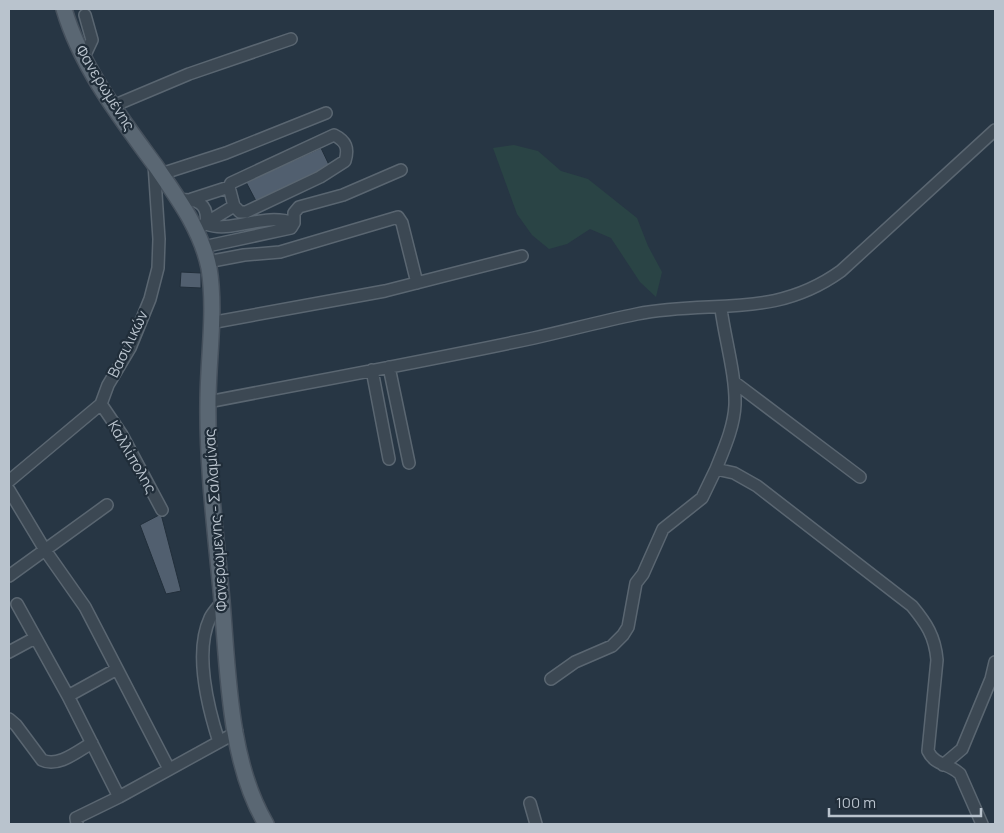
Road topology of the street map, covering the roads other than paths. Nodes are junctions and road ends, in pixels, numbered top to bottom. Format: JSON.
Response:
{"nodes":[{"id":1,"x":64,"y":9,"type":"edge"},
{"id":2,"x":84,"y":14,"type":"dead end"},
{"id":3,"x":290,"y":39,"type":"dead end"},
{"id":4,"x":84,"y":57,"type":"junction"},
{"id":5,"x":113,"y":106,"type":"junction"},
{"id":6,"x":326,"y":113,"type":"dead end"},
{"id":7,"x":995,"y":130,"type":"edge"},
{"id":8,"x":157,"y":168,"type":"junction"},
{"id":9,"x":401,"y":170,"type":"dead end"},
{"id":10,"x":229,"y":186,"type":"junction"},
{"id":11,"x":186,"y":200,"type":"junction"},
{"id":12,"x":234,"y":206,"type":"junction"},
{"id":13,"x":294,"y":223,"type":"junction"},
{"id":14,"x":201,"y":226,"type":"junction"},
{"id":15,"x":202,"y":247,"type":"junction"},
{"id":16,"x":522,"y":256,"type":"dead end"},
{"id":17,"x":207,"y":262,"type":"junction"},
{"id":18,"x":417,"y":283,"type":"junction"},
{"id":19,"x":721,"y":309,"type":"junction"},
{"id":20,"x":210,"y":323,"type":"junction"},
{"id":21,"x":389,"y":367,"type":"junction"},
{"id":22,"x":372,"y":370,"type":"junction"},
{"id":23,"x":734,"y":382,"type":"junction"},
{"id":24,"x":208,"y":402,"type":"junction"},
{"id":25,"x":101,"y":404,"type":"junction"},
{"id":26,"x":389,"y":459,"type":"dead end"},
{"id":27,"x":409,"y":463,"type":"dead end"},
{"id":28,"x":716,"y":468,"type":"junction"},
{"id":29,"x":860,"y":477,"type":"dead end"},
{"id":30,"x":9,"y":481,"type":"edge"},
{"id":31,"x":9,"y":490,"type":"edge"},
{"id":32,"x":107,"y":505,"type":"dead end"},
{"id":33,"x":162,"y":510,"type":"dead end"},
{"id":34,"x":45,"y":550,"type":"junction"},
{"id":35,"x":9,"y":576,"type":"edge"},
{"id":36,"x":222,"y":602,"type":"junction"},
{"id":37,"x":17,"y":604,"type":"dead end"},
{"id":38,"x":35,"y":638,"type":"junction"},
{"id":39,"x":9,"y":652,"type":"edge"},
{"id":40,"x":995,"y":662,"type":"edge"},
{"id":41,"x":117,"y":669,"type":"junction"},
{"id":42,"x":551,"y":678,"type":"dead end"},
{"id":43,"x":68,"y":696,"type":"junction"},
{"id":44,"x":9,"y":719,"type":"edge"},
{"id":45,"x":236,"y":732,"type":"junction"},
{"id":46,"x":220,"y":742,"type":"junction"},
{"id":47,"x":92,"y":743,"type":"junction"},
{"id":48,"x":943,"y":765,"type":"junction"},
{"id":49,"x":169,"y":769,"type":"junction"},
{"id":50,"x":119,"y":797,"type":"junction"},
{"id":51,"x":530,"y":803,"type":"dead end"},
{"id":52,"x":77,"y":824,"type":"edge"},
{"id":53,"x":266,"y":824,"type":"edge"},
{"id":54,"x":536,"y":824,"type":"edge"},
{"id":55,"x":982,"y":824,"type":"edge"}],
"edges":[{"from":1,"to":4,"type":"main road","name":"Φανερωμένης"},
{"from":2,"to":4,"type":"street"},
{"from":3,"to":5,"type":"street"},
{"from":4,"to":5,"type":"main road","name":"Φανερωμένης"},
{"from":5,"to":8,"type":"main road","name":"Φανερωμένης"},
{"from":6,"to":8,"type":"street"},
{"from":7,"to":19,"type":"street"},
{"from":8,"to":11,"type":"main road","name":"Φανερωμενης - Σαλαμίνας"},
{"from":8,"to":25,"type":"street","name":"Βασιλικών"},
{"from":9,"to":13,"type":"street"},
{"from":10,"to":11,"type":"street"},
{"from":10,"to":12,"type":"street"},
{"from":10,"to":12,"type":"street"},
{"from":11,"to":14,"type":"main road","name":"Φανερωμενης - Σαλαμίνας"},
{"from":12,"to":14,"type":"street"},
{"from":13,"to":14,"type":"street"},
{"from":13,"to":15,"type":"street"},
{"from":14,"to":15,"type":"main road","name":"Φανερωμενης - Σαλαμίνας"},
{"from":15,"to":17,"type":"main road","name":"Φανερωμενης - Σαλαμίνας"},
{"from":16,"to":18,"type":"street"},
{"from":17,"to":18,"type":"street"},
{"from":17,"to":20,"type":"main road","name":"Φανερωμενης - Σαλαμίνας"},
{"from":18,"to":20,"type":"street"},
{"from":19,"to":21,"type":"street"},
{"from":19,"to":23,"type":"street"},
{"from":20,"to":24,"type":"main road","name":"Φανερωμενης - Σαλαμίνας"},
{"from":21,"to":22,"type":"street"},
{"from":21,"to":27,"type":"street"},
{"from":22,"to":24,"type":"street"},
{"from":22,"to":26,"type":"street"},
{"from":23,"to":28,"type":"street"},
{"from":23,"to":29,"type":"street"},
{"from":24,"to":36,"type":"main road","name":"Φανερωμενης - Σαλαμίνας"},
{"from":25,"to":30,"type":"street","name":"Βασιλικών"},
{"from":25,"to":33,"type":"street","name":"Καλλίπολης"},
{"from":28,"to":42,"type":"street"},
{"from":28,"to":48,"type":"street"},
{"from":31,"to":34,"type":"street"},
{"from":32,"to":34,"type":"street"},
{"from":34,"to":35,"type":"street"},
{"from":34,"to":41,"type":"street"},
{"from":36,"to":45,"type":"main road","name":"Φανερωμενης - Σαλαμίνας"},
{"from":36,"to":46,"type":"street"},
{"from":37,"to":38,"type":"street"},
{"from":38,"to":39,"type":"street"},
{"from":38,"to":43,"type":"street"},
{"from":40,"to":48,"type":"street"},
{"from":41,"to":43,"type":"street"},
{"from":41,"to":49,"type":"street"},
{"from":43,"to":47,"type":"street"},
{"from":44,"to":47,"type":"street"},
{"from":45,"to":46,"type":"street"},
{"from":45,"to":53,"type":"main road","name":"Φανερωμενης - Σαλαμίνας"},
{"from":46,"to":49,"type":"street"},
{"from":47,"to":50,"type":"street"},
{"from":48,"to":55,"type":"street"},
{"from":49,"to":50,"type":"street"},
{"from":50,"to":52,"type":"street"},
{"from":51,"to":54,"type":"street"}]}
